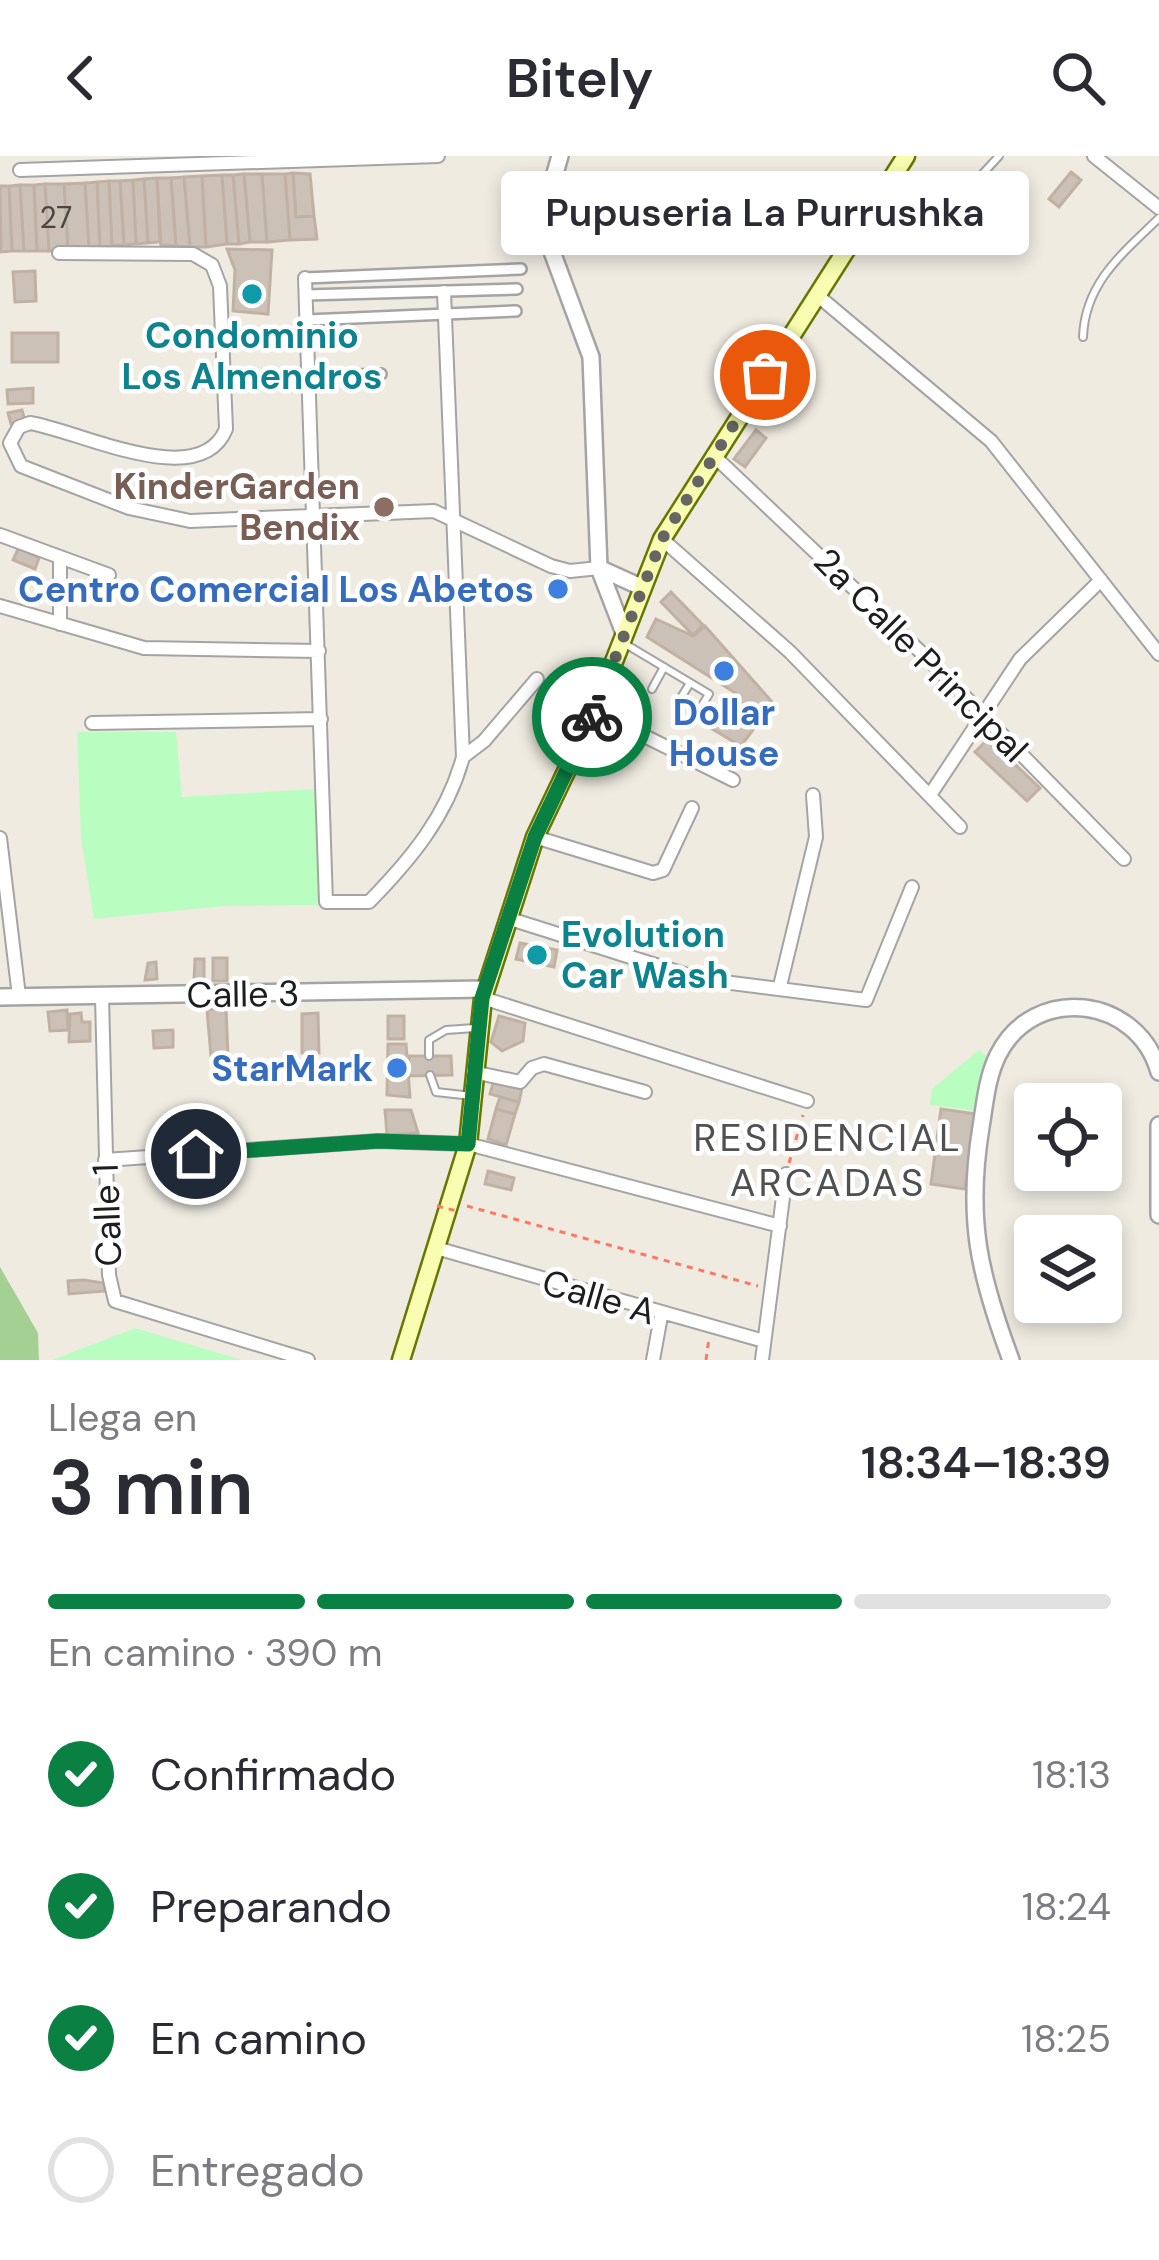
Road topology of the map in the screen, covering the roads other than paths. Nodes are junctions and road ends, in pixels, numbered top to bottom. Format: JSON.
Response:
{"nodes":[{"id":1,"x":438,"y":156,"type":"edge"},
{"id":2,"x":560,"y":156,"type":"edge"},
{"id":3,"x":906,"y":156,"type":"edge"},
{"id":4,"x":999,"y":156,"type":"edge"},
{"id":5,"x":1094,"y":156,"type":"edge"},
{"id":6,"x":346,"y":157,"type":"edge"},
{"id":7,"x":183,"y":159,"type":"edge"},
{"id":8,"x":257,"y":159,"type":"edge"},
{"id":9,"x":90,"y":161,"type":"edge"},
{"id":10,"x":20,"y":170,"type":"dead end"},
{"id":11,"x":965,"y":194,"type":"dead end"},
{"id":12,"x":1159,"y":208,"type":"edge"},
{"id":13,"x":1159,"y":218,"type":"edge"},
{"id":14,"x":656,"y":242,"type":"dead end"},
{"id":15,"x":545,"y":243,"type":"junction"},
{"id":16,"x":59,"y":253,"type":"dead end"},
{"id":17,"x":521,"y":269,"type":"dead end"},
{"id":18,"x":445,"y":272,"type":"junction"},
{"id":19,"x":304,"y":278,"type":"joint"},
{"id":20,"x":517,"y":290,"type":"dead end"},
{"id":21,"x":444,"y":292,"type":"junction"},
{"id":22,"x":817,"y":295,"type":"junction"},
{"id":23,"x":306,"y":296,"type":"junction"},
{"id":24,"x":516,"y":311,"type":"dead end"},
{"id":25,"x":447,"y":314,"type":"junction"},
{"id":26,"x":308,"y":320,"type":"junction"},
{"id":27,"x":1083,"y":337,"type":"dead end"},
{"id":28,"x":382,"y":374,"type":"dead end"},
{"id":29,"x":310,"y":377,"type":"junction"},
{"id":30,"x":713,"y":455,"type":"junction"},
{"id":31,"x":315,"y":512,"type":"junction"},
{"id":32,"x":453,"y":517,"type":"junction"},
{"id":33,"x":0,"y":535,"type":"edge"},
{"id":34,"x":662,"y":539,"type":"junction"},
{"id":35,"x":60,"y":558,"type":"junction"},
{"id":36,"x":599,"y":568,"type":"junction"},
{"id":37,"x":109,"y":575,"type":"dead end"},
{"id":38,"x":1101,"y":580,"type":"junction"},
{"id":39,"x":641,"y":587,"type":"junction"},
{"id":40,"x":0,"y":606,"type":"edge"},
{"id":41,"x":60,"y":624,"type":"junction"},
{"id":42,"x":623,"y":637,"type":"junction"},
{"id":43,"x":319,"y":651,"type":"junction"},
{"id":44,"x":1159,"y":654,"type":"edge"},
{"id":45,"x":664,"y":667,"type":"junction"},
{"id":46,"x":537,"y":679,"type":"dead end"},
{"id":47,"x":690,"y":682,"type":"junction"},
{"id":48,"x":652,"y":688,"type":"dead end"},
{"id":49,"x":677,"y":704,"type":"dead end"},
{"id":50,"x":594,"y":711,"type":"junction"},
{"id":51,"x":698,"y":712,"type":"dead end"},
{"id":52,"x":321,"y":719,"type":"junction"},
{"id":53,"x":985,"y":719,"type":"junction"},
{"id":54,"x":92,"y":723,"type":"dead end"},
{"id":55,"x":463,"y":757,"type":"junction"},
{"id":56,"x":733,"y":780,"type":"dead end"},
{"id":57,"x":932,"y":792,"type":"junction"},
{"id":58,"x":813,"y":795,"type":"dead end"},
{"id":59,"x":692,"y":808,"type":"dead end"},
{"id":60,"x":960,"y":827,"type":"dead end"},
{"id":61,"x":535,"y":837,"type":"junction"},
{"id":62,"x":0,"y":838,"type":"edge"},
{"id":63,"x":1124,"y":859,"type":"dead end"},
{"id":64,"x":912,"y":887,"type":"dead end"},
{"id":65,"x":507,"y":918,"type":"junction"},
{"id":66,"x":780,"y":986,"type":"junction"},
{"id":67,"x":484,"y":994,"type":"junction"},
{"id":68,"x":19,"y":996,"type":"junction"},
{"id":69,"x":0,"y":998,"type":"edge"},
{"id":70,"x":102,"y":998,"type":"junction"},
{"id":71,"x":479,"y":1027,"type":"junction"},
{"id":72,"x":430,"y":1056,"type":"dead end"},
{"id":73,"x":473,"y":1072,"type":"junction"},
{"id":74,"x":1159,"y":1072,"type":"edge"},
{"id":75,"x":430,"y":1075,"type":"dead end"},
{"id":76,"x":645,"y":1092,"type":"dead end"},
{"id":77,"x":472,"y":1096,"type":"junction"},
{"id":78,"x":807,"y":1101,"type":"road end"},
{"id":79,"x":1159,"y":1125,"type":"edge"},
{"id":80,"x":468,"y":1144,"type":"junction"},
{"id":81,"x":105,"y":1160,"type":"junction"},
{"id":82,"x":785,"y":1174,"type":"road end"},
{"id":83,"x":1159,"y":1215,"type":"edge"},
{"id":84,"x":780,"y":1226,"type":"junction"},
{"id":85,"x":436,"y":1248,"type":"junction"},
{"id":86,"x":661,"y":1316,"type":"junction"},
{"id":87,"x":764,"y":1341,"type":"junction"},
{"id":88,"x":308,"y":1360,"type":"edge"},
{"id":89,"x":401,"y":1360,"type":"edge"},
{"id":90,"x":653,"y":1360,"type":"edge"},
{"id":91,"x":762,"y":1360,"type":"edge"},
{"id":92,"x":1011,"y":1360,"type":"edge"}],
"edges":[{"from":1,"to":6,"type":"street"},
{"from":2,"to":15,"type":"street"},
{"from":3,"to":22,"type":"main road"},
{"from":4,"to":11,"type":"lane"},
{"from":5,"to":12,"type":"street"},
{"from":6,"to":8,"type":"street"},
{"from":7,"to":8,"type":"street"},
{"from":7,"to":9,"type":"street"},
{"from":9,"to":10,"type":"street"},
{"from":13,"to":27,"type":"lane"},
{"from":14,"to":15,"type":"street"},
{"from":15,"to":36,"type":"street"},
{"from":16,"to":31,"type":"street"},
{"from":17,"to":18,"type":"street"},
{"from":18,"to":19,"type":"street"},
{"from":18,"to":21,"type":"street"},
{"from":19,"to":23,"type":"street"},
{"from":20,"to":21,"type":"street"},
{"from":21,"to":23,"type":"street"},
{"from":21,"to":25,"type":"street"},
{"from":22,"to":30,"type":"main road"},
{"from":22,"to":38,"type":"street"},
{"from":23,"to":26,"type":"street"},
{"from":24,"to":25,"type":"street"},
{"from":25,"to":26,"type":"street"},
{"from":25,"to":32,"type":"street"},
{"from":26,"to":29,"type":"street"},
{"from":28,"to":29,"type":"street"},
{"from":29,"to":31,"type":"street"},
{"from":30,"to":34,"type":"main road"},
{"from":30,"to":53,"type":"street","name":"2a Calle Principal"},
{"from":31,"to":32,"type":"street"},
{"from":31,"to":43,"type":"street"},
{"from":32,"to":36,"type":"street"},
{"from":32,"to":55,"type":"street"},
{"from":33,"to":35,"type":"street"},
{"from":34,"to":39,"type":"main road"},
{"from":34,"to":57,"type":"street"},
{"from":35,"to":37,"type":"street"},
{"from":35,"to":41,"type":"street"},
{"from":36,"to":39,"type":"street"},
{"from":36,"to":42,"type":"street"},
{"from":38,"to":44,"type":"street"},
{"from":38,"to":53,"type":"street"},
{"from":39,"to":42,"type":"main road"},
{"from":40,"to":41,"type":"street"},
{"from":41,"to":43,"type":"street"},
{"from":42,"to":45,"type":"lane"},
{"from":42,"to":50,"type":"main road"},
{"from":43,"to":52,"type":"street"},
{"from":45,"to":47,"type":"lane"},
{"from":45,"to":48,"type":"lane"},
{"from":46,"to":55,"type":"street"},
{"from":47,"to":49,"type":"lane"},
{"from":47,"to":51,"type":"lane"},
{"from":50,"to":56,"type":"street"},
{"from":50,"to":61,"type":"main road"},
{"from":52,"to":54,"type":"street"},
{"from":52,"to":55,"type":"street"},
{"from":53,"to":57,"type":"street"},
{"from":53,"to":63,"type":"street","name":"2a Calle Principal"},
{"from":57,"to":60,"type":"street"},
{"from":58,"to":66,"type":"street"},
{"from":59,"to":61,"type":"street"},
{"from":61,"to":65,"type":"main road"},
{"from":62,"to":68,"type":"street"},
{"from":64,"to":66,"type":"street"},
{"from":65,"to":66,"type":"street"},
{"from":65,"to":67,"type":"main road"},
{"from":67,"to":70,"type":"street","name":"Calle 3"},
{"from":67,"to":71,"type":"main road"},
{"from":67,"to":78,"type":"street"},
{"from":68,"to":69,"type":"street","name":"Calle 3"},
{"from":68,"to":70,"type":"street","name":"Calle 3"},
{"from":70,"to":81,"type":"street","name":"Calle 1"},
{"from":71,"to":72,"type":"lane"},
{"from":71,"to":73,"type":"main road"},
{"from":73,"to":76,"type":"street"},
{"from":73,"to":77,"type":"main road"},
{"from":74,"to":92,"type":"street"},
{"from":75,"to":77,"type":"lane"},
{"from":77,"to":80,"type":"main road"},
{"from":79,"to":83,"type":"street"},
{"from":80,"to":81,"type":"street"},
{"from":80,"to":84,"type":"street"},
{"from":80,"to":85,"type":"main road"},
{"from":81,"to":88,"type":"street","name":"Calle 1"},
{"from":82,"to":84,"type":"street"},
{"from":84,"to":87,"type":"street"},
{"from":85,"to":86,"type":"street","name":"Calle A"},
{"from":85,"to":89,"type":"main road"},
{"from":86,"to":87,"type":"street","name":"Calle A"},
{"from":86,"to":90,"type":"street"},
{"from":87,"to":91,"type":"street"}]}
